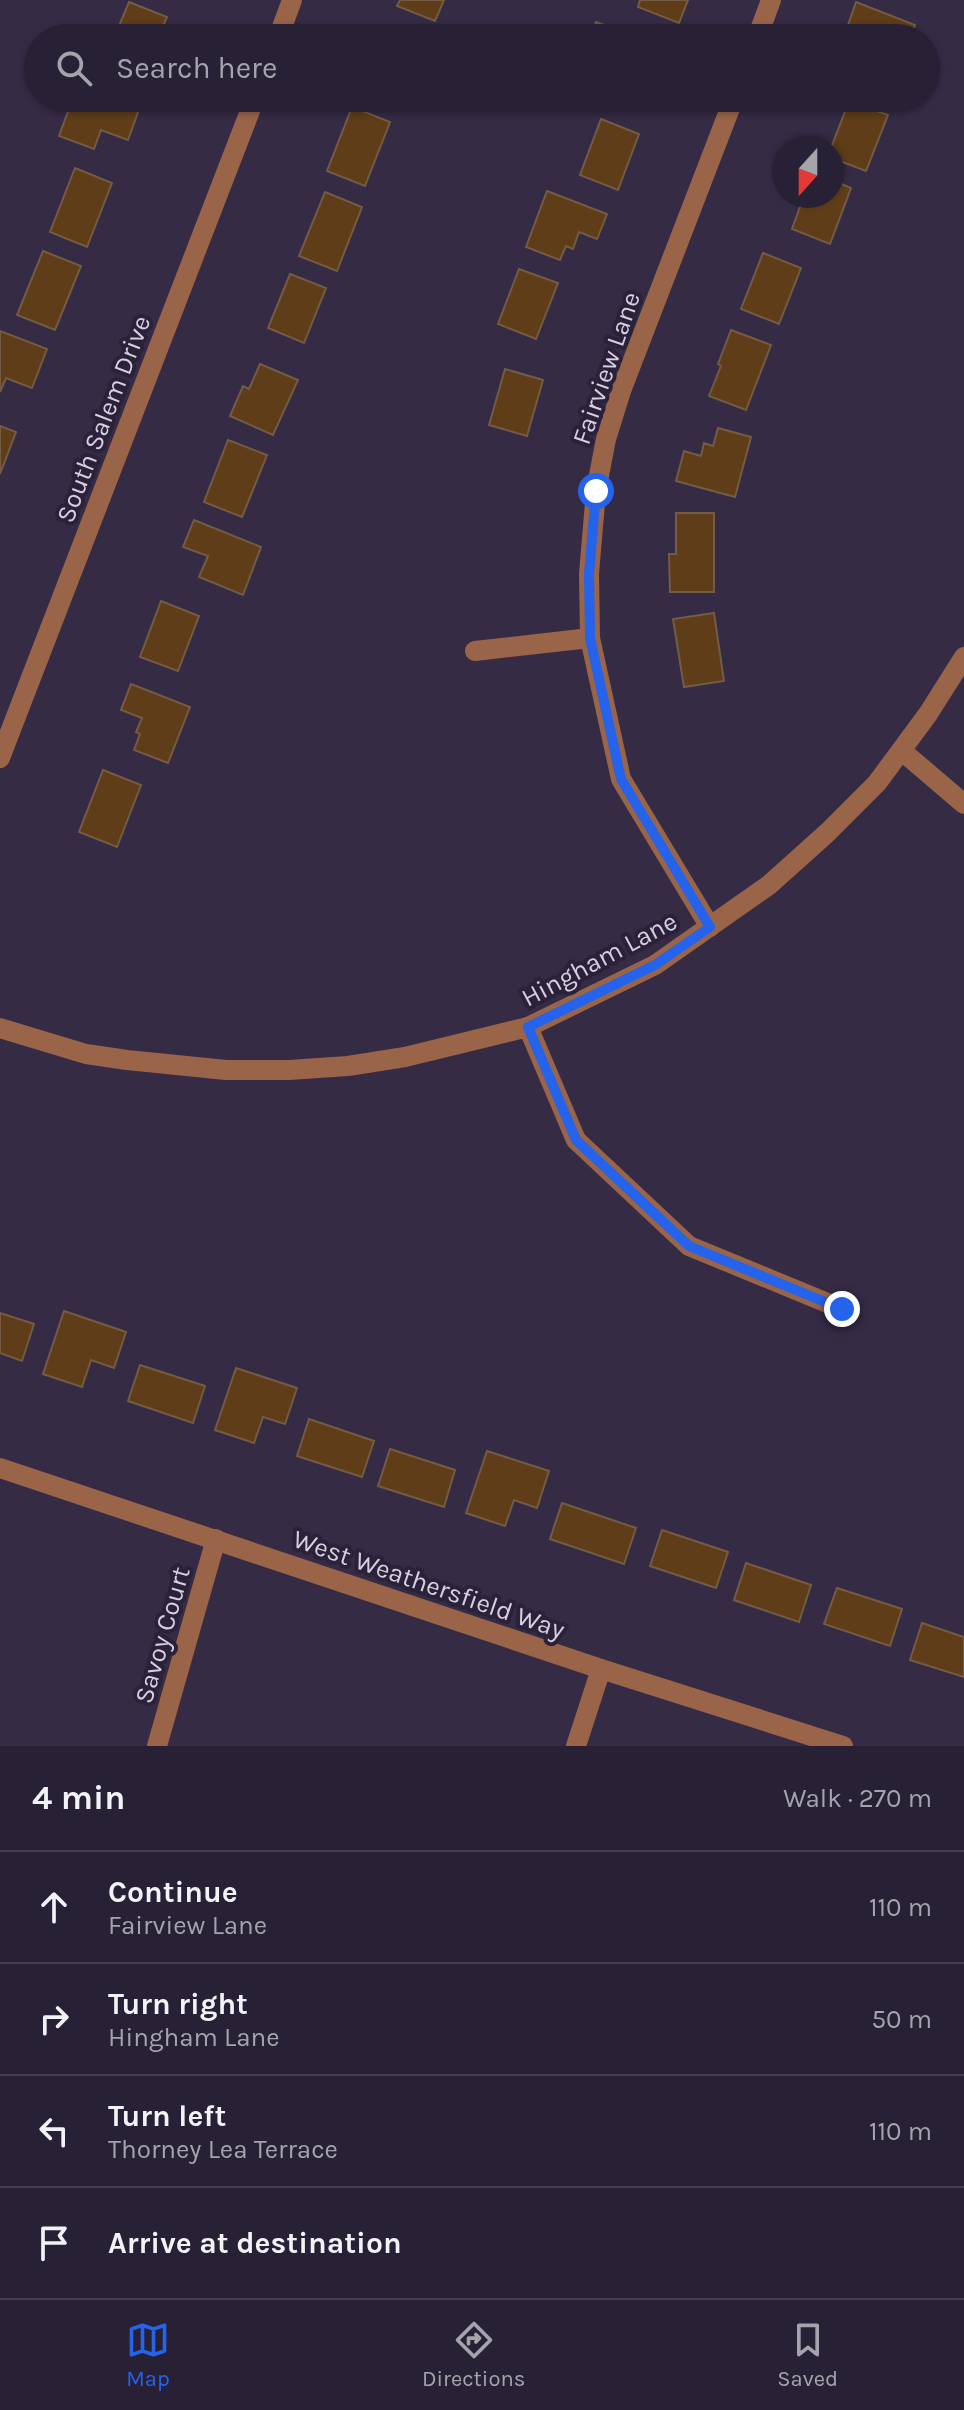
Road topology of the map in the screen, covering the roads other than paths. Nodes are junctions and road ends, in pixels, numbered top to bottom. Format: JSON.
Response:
{"nodes":[{"id":1,"x":292,"y":0,"type":"edge"},
{"id":2,"x":771,"y":0,"type":"edge"},
{"id":3,"x":283,"y":24,"type":"edge"},
{"id":4,"x":762,"y":24,"type":"edge"},
{"id":5,"x":250,"y":112,"type":"edge"},
{"id":6,"x":729,"y":112,"type":"edge"},
{"id":7,"x":590,"y":638,"type":"junction"},
{"id":8,"x":475,"y":651,"type":"dead end"},
{"id":9,"x":964,"y":657,"type":"edge"},
{"id":10,"x":902,"y":751,"type":"junction"},
{"id":11,"x":0,"y":758,"type":"edge"},
{"id":12,"x":964,"y":804,"type":"edge"},
{"id":13,"x":710,"y":927,"type":"junction"},
{"id":14,"x":528,"y":1027,"type":"junction"},
{"id":15,"x":0,"y":1028,"type":"edge"},
{"id":16,"x":842,"y":1309,"type":"dead end"},
{"id":17,"x":0,"y":1468,"type":"edge"},
{"id":18,"x":216,"y":1539,"type":"junction"},
{"id":19,"x":601,"y":1669,"type":"junction"},
{"id":20,"x":157,"y":1746,"type":"edge"},
{"id":21,"x":576,"y":1746,"type":"edge"},
{"id":22,"x":843,"y":1746,"type":"edge"}],
"edges":[{"from":1,"to":3,"type":"street"},
{"from":2,"to":4,"type":"street"},
{"from":5,"to":11,"type":"street","name":"South Salem Drive"},
{"from":6,"to":7,"type":"street","name":"Fairview Lane"},
{"from":7,"to":8,"type":"street"},
{"from":7,"to":13,"type":"street","name":"Fairview Lane"},
{"from":9,"to":10,"type":"street","name":"Hingham Lane"},
{"from":10,"to":12,"type":"street"},
{"from":10,"to":13,"type":"street","name":"Hingham Lane"},
{"from":13,"to":14,"type":"street","name":"Hingham Lane"},
{"from":14,"to":15,"type":"street","name":"Hingham Lane"},
{"from":14,"to":16,"type":"street"},
{"from":17,"to":18,"type":"street","name":"West Weathersfield Way"},
{"from":18,"to":19,"type":"street","name":"West Weathersfield Way"},
{"from":18,"to":20,"type":"street","name":"Savoy Court"},
{"from":19,"to":21,"type":"street"},
{"from":19,"to":22,"type":"street","name":"West Weathersfield Way"}]}
